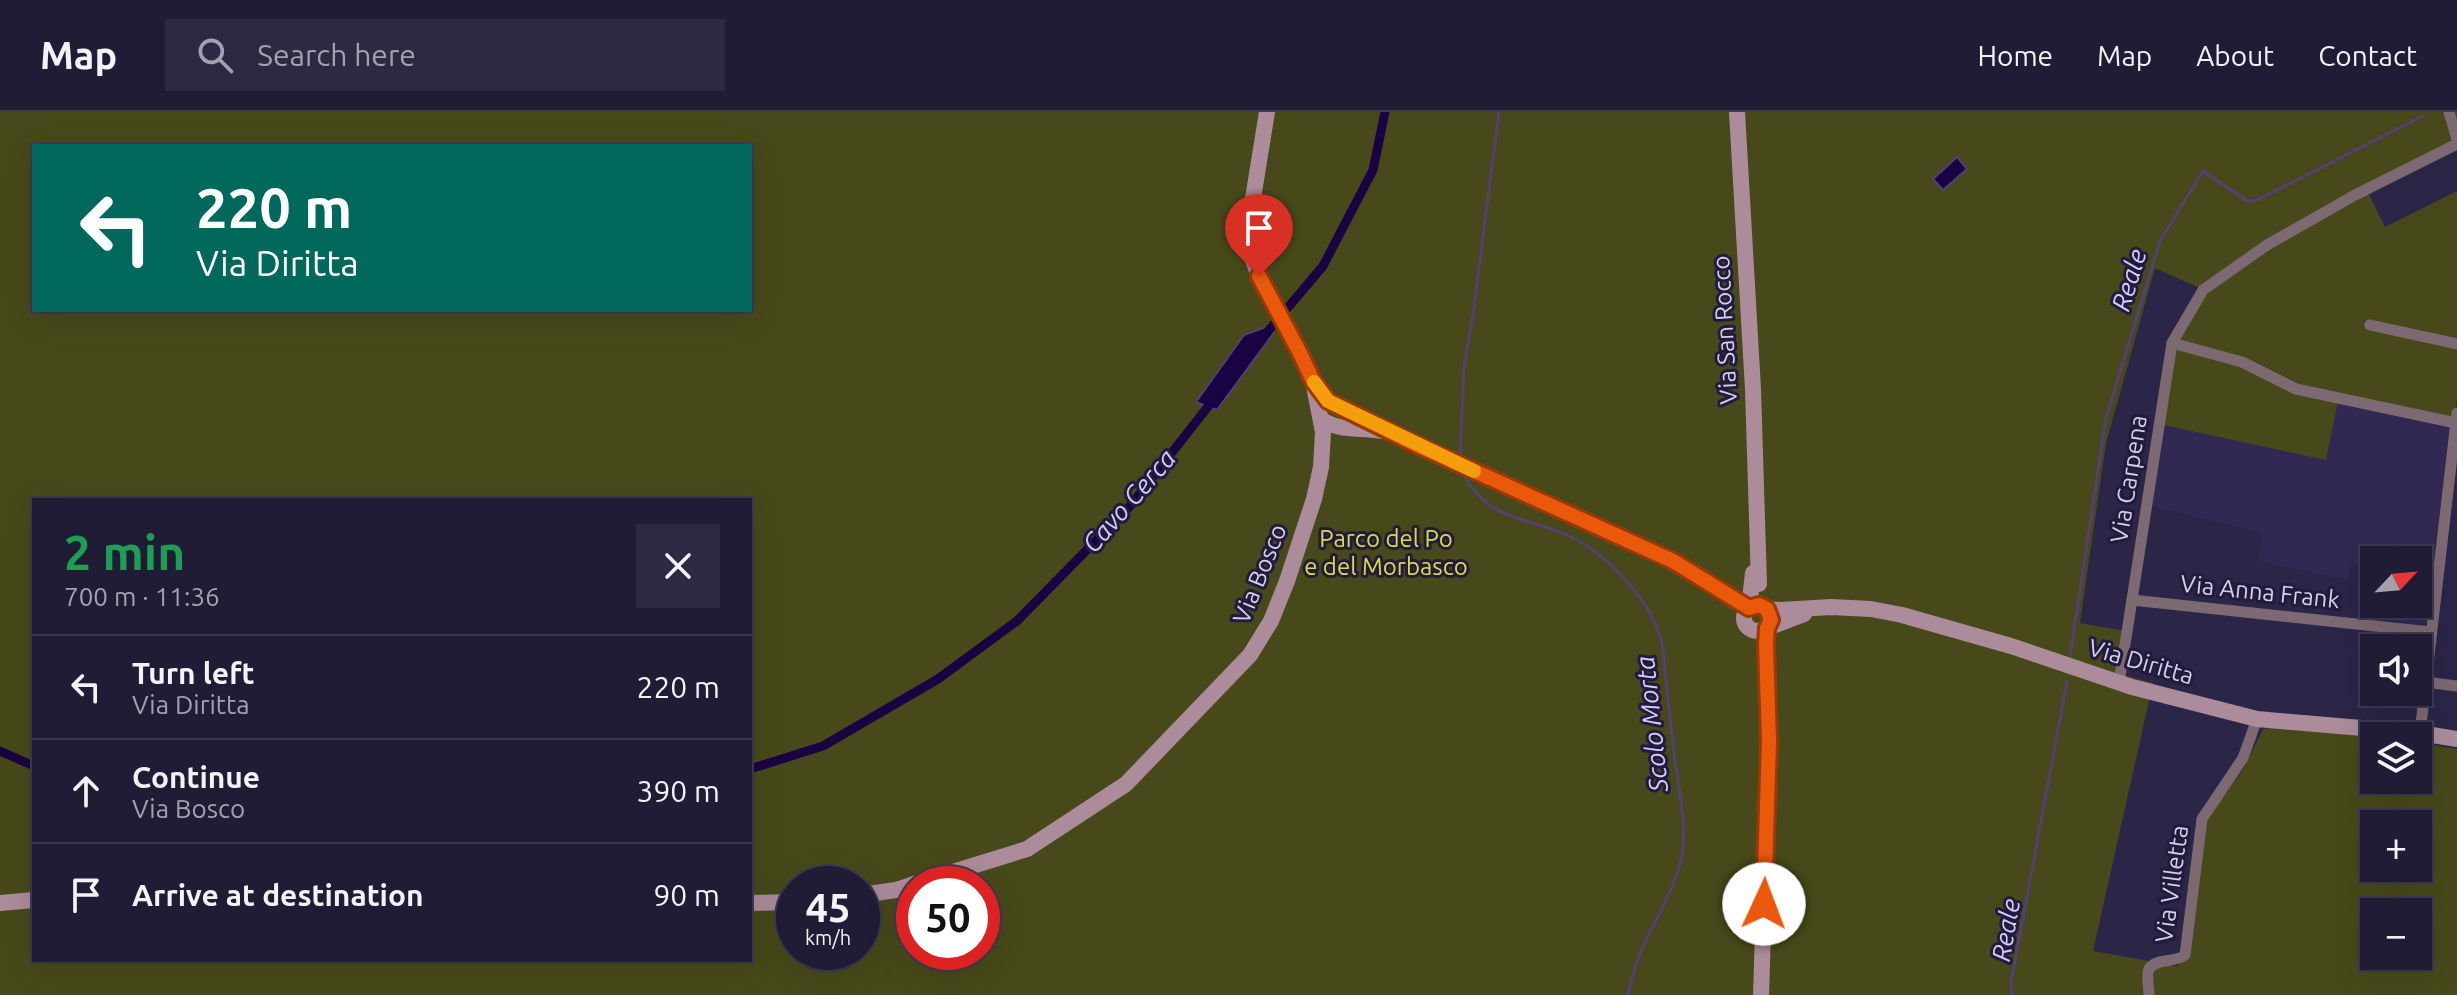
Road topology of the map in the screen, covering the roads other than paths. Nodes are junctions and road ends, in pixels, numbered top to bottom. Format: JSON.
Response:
{"nodes":[{"id":1,"x":1267,"y":112,"type":"edge"},
{"id":2,"x":1737,"y":112,"type":"edge"},
{"id":3,"x":2449,"y":112,"type":"edge"},
{"id":4,"x":2457,"y":141,"type":"edge"},
{"id":5,"x":2370,"y":325,"type":"dead end"},
{"id":6,"x":2172,"y":343,"type":"junction"},
{"id":7,"x":2457,"y":344,"type":"edge"},
{"id":8,"x":1313,"y":381,"type":"junction"},
{"id":9,"x":1340,"y":408,"type":"junction"},
{"id":10,"x":2456,"y":418,"type":"edge"},
{"id":11,"x":1321,"y":419,"type":"junction"},
{"id":12,"x":1351,"y":430,"type":"junction"},
{"id":13,"x":1392,"y":433,"type":"junction"},
{"id":14,"x":1321,"y":454,"type":"junction"},
{"id":15,"x":1756,"y":545,"type":"junction"},
{"id":16,"x":1690,"y":570,"type":"junction"},
{"id":17,"x":1753,"y":573,"type":"junction"},
{"id":18,"x":1724,"y":592,"type":"junction"},
{"id":19,"x":2132,"y":600,"type":"junction"},
{"id":20,"x":1758,"y":617,"type":"junction"},
{"id":21,"x":2431,"y":632,"type":"joint"},
{"id":22,"x":2119,"y":683,"type":"junction"},
{"id":23,"x":2432,"y":683,"type":"edge"},
{"id":24,"x":2457,"y":686,"type":"edge"},
{"id":25,"x":2257,"y":719,"type":"junction"},
{"id":26,"x":2360,"y":728,"type":"edge"},
{"id":27,"x":2432,"y":735,"type":"edge"},
{"id":28,"x":2457,"y":739,"type":"edge"},
{"id":29,"x":972,"y":866,"type":"edge"},
{"id":30,"x":32,"y":900,"type":"edge"},
{"id":31,"x":776,"y":902,"type":"edge"},
{"id":32,"x":0,"y":903,"type":"edge"},
{"id":33,"x":752,"y":903,"type":"edge"},
{"id":34,"x":1761,"y":995,"type":"edge"},
{"id":35,"x":2149,"y":995,"type":"edge"}],
"edges":[{"from":1,"to":8,"type":"street","name":"Via Bosco"},
{"from":2,"to":15,"type":"street","name":"Via San Rocco"},
{"from":3,"to":4,"type":"street"},
{"from":4,"to":6,"type":"street","name":"Via Carpena"},
{"from":5,"to":7,"type":"street"},
{"from":6,"to":10,"type":"street"},
{"from":6,"to":19,"type":"street","name":"Via Carpena"},
{"from":8,"to":9,"type":"street"},
{"from":8,"to":11,"type":"street","name":"Via Bosco"},
{"from":9,"to":11,"type":"street"},
{"from":9,"to":13,"type":"street"},
{"from":10,"to":21,"type":"street"},
{"from":11,"to":12,"type":"street"},
{"from":11,"to":14,"type":"street","name":"Via Bosco"},
{"from":12,"to":13,"type":"street"},
{"from":12,"to":14,"type":"street"},
{"from":13,"to":16,"type":"street"},
{"from":14,"to":29,"type":"street","name":"Via Bosco"},
{"from":15,"to":17,"type":"street","name":"Via San Rocco"},
{"from":15,"to":20,"type":"street","name":"Via San Rocco"},
{"from":16,"to":18,"type":"street"},
{"from":16,"to":20,"type":"street"},
{"from":17,"to":18,"type":"street"},
{"from":17,"to":20,"type":"street","name":"Via San Rocco"},
{"from":18,"to":20,"type":"street"},
{"from":19,"to":21,"type":"street","name":"Via Anna Frank"},
{"from":19,"to":22,"type":"street","name":"Via Carpena"},
{"from":20,"to":22,"type":"street","name":"Via Diritta"},
{"from":20,"to":34,"type":"street","name":"Via San Rocco"},
{"from":22,"to":25,"type":"street","name":"Via Diritta"},
{"from":23,"to":24,"type":"street"},
{"from":25,"to":26,"type":"street","name":"Via Diritta"},
{"from":25,"to":35,"type":"street","name":"Via Villetta"},
{"from":27,"to":28,"type":"street","name":"Via Diritta"},
{"from":30,"to":32,"type":"street"},
{"from":31,"to":33,"type":"street"}]}
